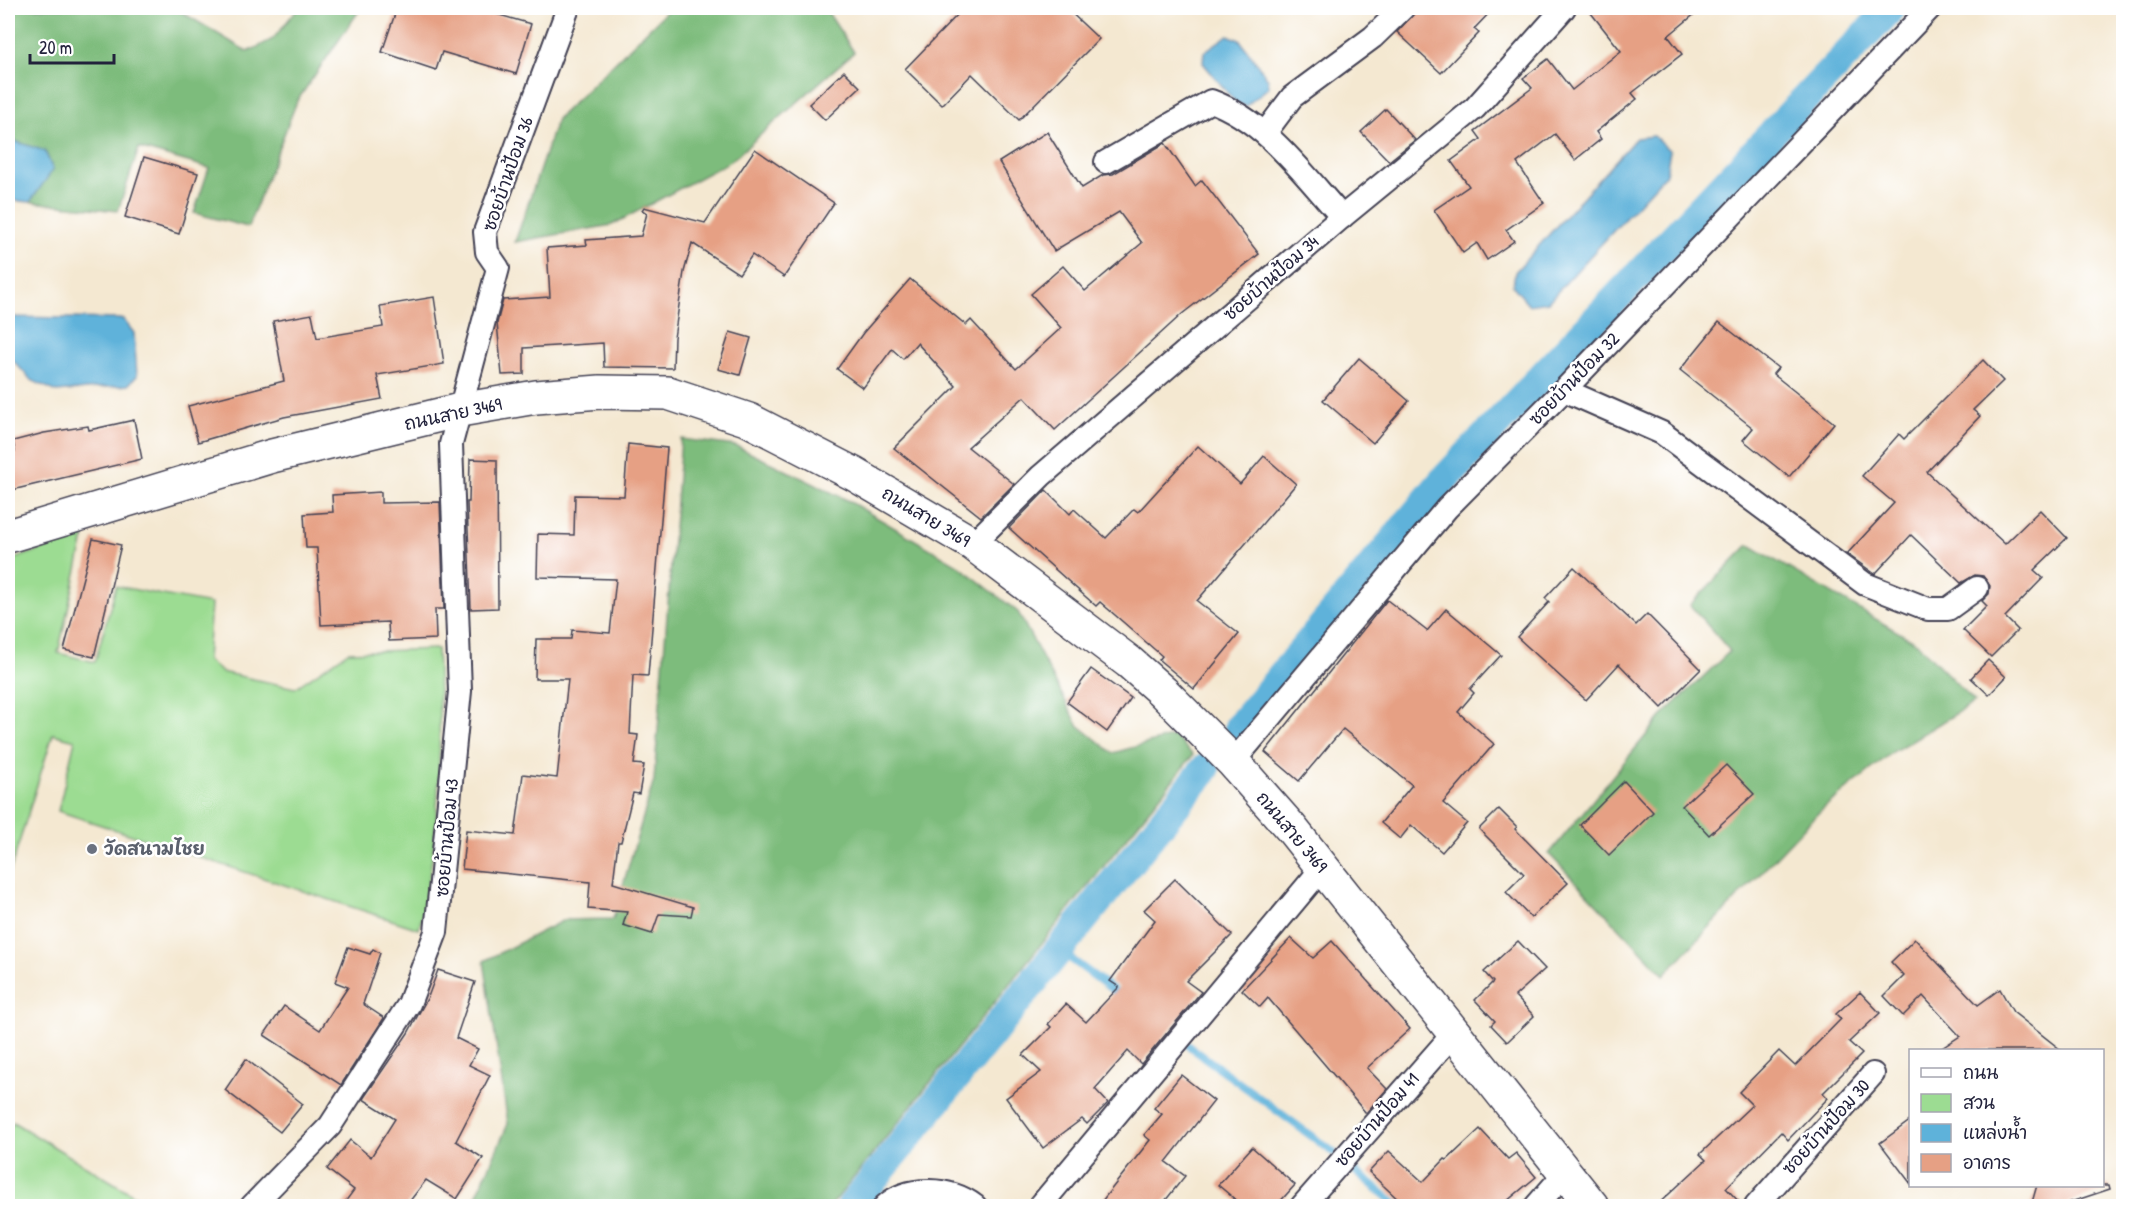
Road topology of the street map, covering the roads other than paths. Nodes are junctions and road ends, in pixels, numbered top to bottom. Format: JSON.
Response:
{"nodes":[{"id":1,"x":568,"y":8,"type":"edge"},
{"id":2,"x":1404,"y":8,"type":"edge"},
{"id":3,"x":1564,"y":8,"type":"edge"},
{"id":4,"x":1930,"y":8,"type":"edge"},
{"id":5,"x":1265,"y":133,"type":"junction"},
{"id":6,"x":1106,"y":162,"type":"dead end"},
{"id":7,"x":1342,"y":217,"type":"junction"},
{"id":8,"x":1564,"y":390,"type":"junction"},
{"id":9,"x":460,"y":410,"type":"junction"},
{"id":10,"x":8,"y":536,"type":"edge"},
{"id":11,"x":974,"y":544,"type":"junction"},
{"id":12,"x":1977,"y":588,"type":"dead end"},
{"id":13,"x":1233,"y":762,"type":"junction"},
{"id":14,"x":1323,"y":867,"type":"junction"},
{"id":15,"x":1454,"y":1033,"type":"junction"},
{"id":16,"x":1874,"y":1074,"type":"dead end"},
{"id":17,"x":1565,"y":1173,"type":"junction"},
{"id":18,"x":252,"y":1206,"type":"edge"},
{"id":19,"x":885,"y":1206,"type":"edge"},
{"id":20,"x":975,"y":1206,"type":"edge"},
{"id":21,"x":1040,"y":1206,"type":"edge"},
{"id":22,"x":1302,"y":1206,"type":"edge"},
{"id":23,"x":1536,"y":1206,"type":"edge"},
{"id":24,"x":1592,"y":1206,"type":"edge"},
{"id":25,"x":1756,"y":1206,"type":"edge"}],
"edges":[{"from":1,"to":9,"type":"street","name":"ซอยบ้านป้อม 36"},
{"from":2,"to":5,"type":"street"},
{"from":3,"to":7,"type":"street","name":"ซอยบ้านป้อม 34"},
{"from":4,"to":8,"type":"street","name":"ซอยบ้านป้อม 32"},
{"from":5,"to":6,"type":"street"},
{"from":5,"to":7,"type":"street"},
{"from":7,"to":11,"type":"street","name":"ซอยบ้านป้อม 34"},
{"from":8,"to":12,"type":"street"},
{"from":8,"to":13,"type":"street","name":"ซอยบ้านป้อม 32"},
{"from":9,"to":10,"type":"street","name":"ถนนสาย 3469"},
{"from":9,"to":11,"type":"street","name":"ถนนสาย 3469"},
{"from":9,"to":18,"type":"street","name":"ซอยบ้านป้อม 43"},
{"from":11,"to":13,"type":"street","name":"ถนนสาย 3469"},
{"from":13,"to":14,"type":"street","name":"ถนนสาย 3469"},
{"from":14,"to":15,"type":"street","name":"ถนนสาย 3469"},
{"from":14,"to":21,"type":"street"},
{"from":15,"to":17,"type":"street","name":"ถนนสาย 3469"},
{"from":15,"to":22,"type":"street","name":"ซอยบ้านป้อม 41"},
{"from":16,"to":25,"type":"street","name":"ซอยบ้านป้อม 30"},
{"from":17,"to":23,"type":"street"},
{"from":17,"to":24,"type":"street","name":"ถนนสาย 3469"},
{"from":19,"to":20,"type":"street"}]}
